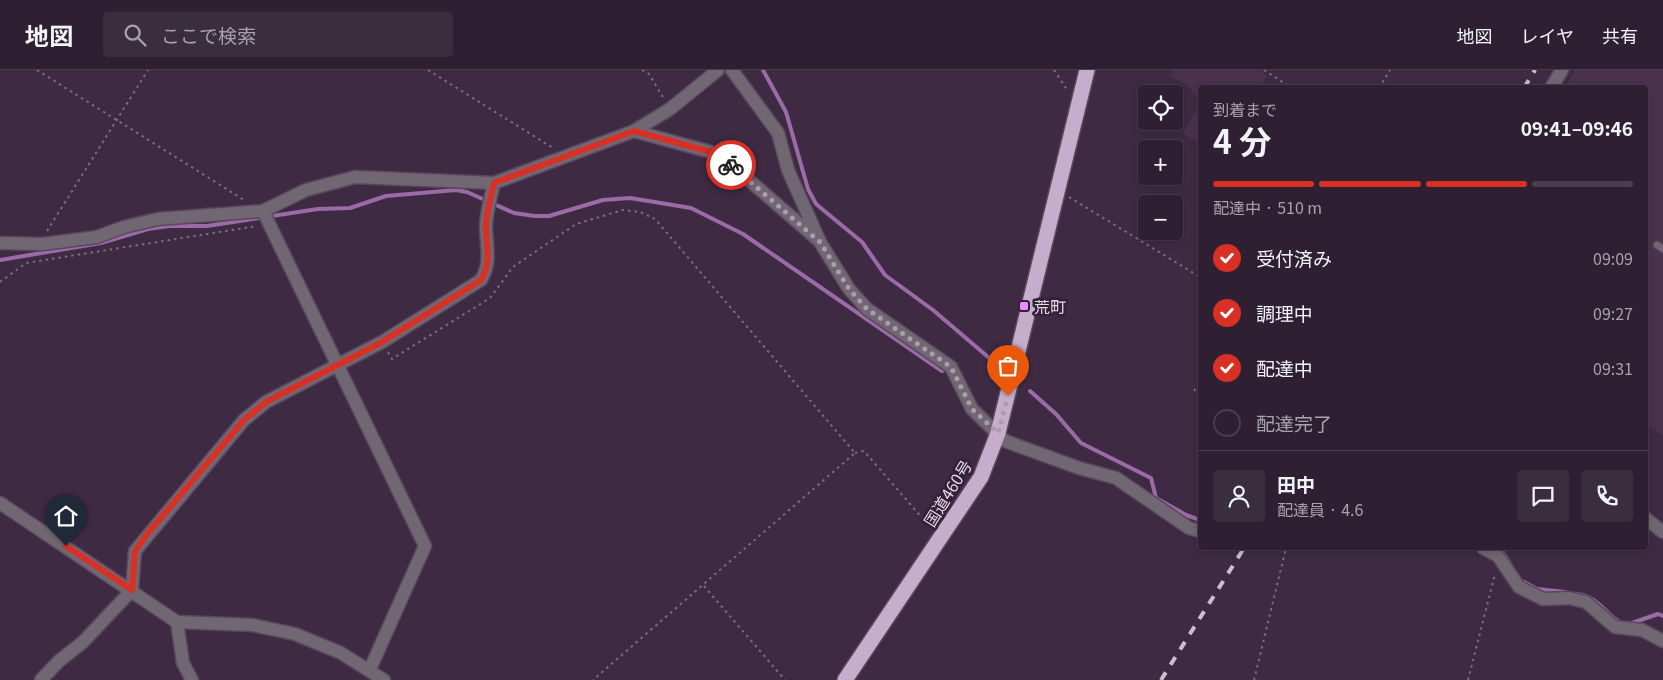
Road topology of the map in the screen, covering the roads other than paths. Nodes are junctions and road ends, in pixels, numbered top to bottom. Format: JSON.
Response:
{"nodes":[{"id":1,"x":718,"y":70,"type":"edge"},
{"id":2,"x":732,"y":70,"type":"edge"},
{"id":3,"x":1087,"y":70,"type":"edge"},
{"id":4,"x":1562,"y":70,"type":"edge"},
{"id":5,"x":1553,"y":85,"type":"edge"},
{"id":6,"x":634,"y":131,"type":"junction"},
{"id":7,"x":494,"y":183,"type":"junction"},
{"id":8,"x":258,"y":211,"type":"junction"},
{"id":9,"x":820,"y":242,"type":"junction"},
{"id":10,"x":0,"y":243,"type":"edge"},
{"id":11,"x":1656,"y":245,"type":"dead end"},
{"id":12,"x":1663,"y":249,"type":"edge"},
{"id":13,"x":336,"y":365,"type":"junction"},
{"id":14,"x":998,"y":433,"type":"junction"},
{"id":15,"x":0,"y":503,"type":"edge"},
{"id":16,"x":1648,"y":520,"type":"edge"},
{"id":17,"x":1198,"y":530,"type":"edge"},
{"id":18,"x":1663,"y":532,"type":"edge"},
{"id":19,"x":1487,"y":550,"type":"edge"},
{"id":20,"x":132,"y":590,"type":"junction"},
{"id":21,"x":177,"y":622,"type":"junction"},
{"id":22,"x":1663,"y":641,"type":"edge"},
{"id":23,"x":370,"y":669,"type":"junction"},
{"id":24,"x":41,"y":680,"type":"edge"},
{"id":25,"x":192,"y":680,"type":"edge"},
{"id":26,"x":384,"y":680,"type":"edge"},
{"id":27,"x":845,"y":680,"type":"edge"}],
"edges":[{"from":1,"to":6,"type":"street"},
{"from":2,"to":9,"type":"street"},
{"from":3,"to":14,"type":"highway","name":"国道460号"},
{"from":4,"to":5,"type":"street"},
{"from":6,"to":7,"type":"street"},
{"from":6,"to":9,"type":"street"},
{"from":7,"to":8,"type":"street"},
{"from":7,"to":13,"type":"street"},
{"from":8,"to":10,"type":"street"},
{"from":8,"to":13,"type":"street"},
{"from":9,"to":14,"type":"street"},
{"from":11,"to":12,"type":"lane"},
{"from":13,"to":20,"type":"street"},
{"from":13,"to":23,"type":"street"},
{"from":14,"to":17,"type":"street"},
{"from":14,"to":27,"type":"highway","name":"国道460号"},
{"from":15,"to":20,"type":"street"},
{"from":16,"to":18,"type":"street"},
{"from":19,"to":22,"type":"street"},
{"from":20,"to":21,"type":"street"},
{"from":20,"to":24,"type":"street"},
{"from":21,"to":23,"type":"street"},
{"from":21,"to":25,"type":"street"},
{"from":23,"to":26,"type":"street"}]}
